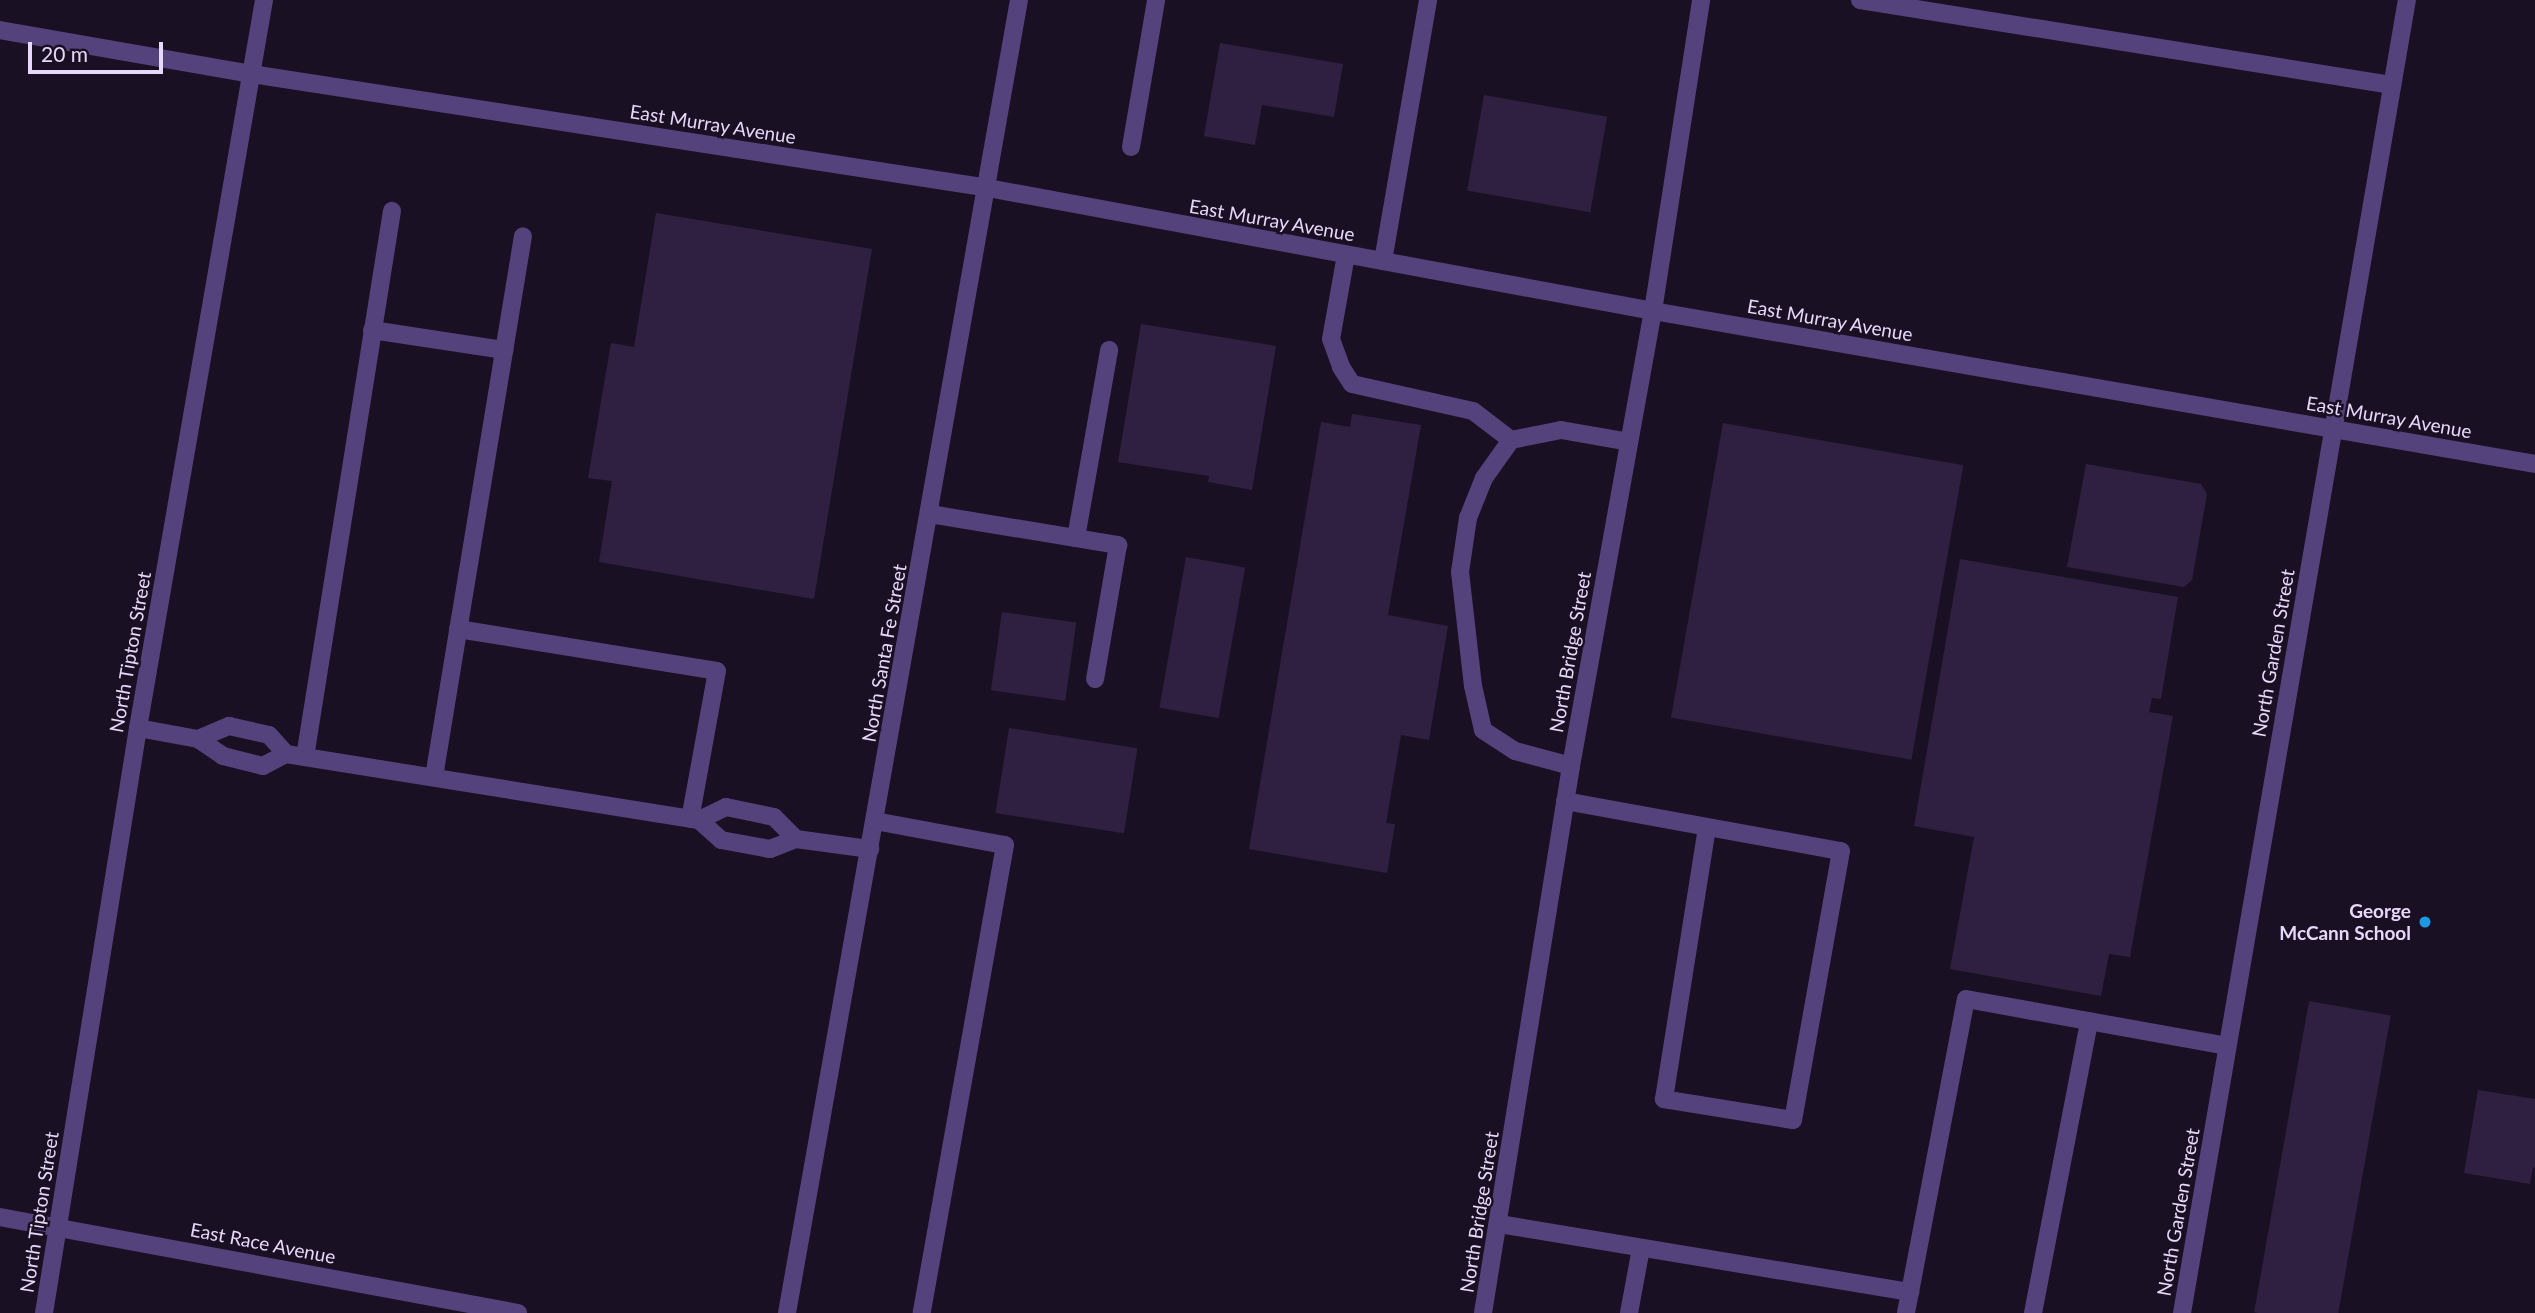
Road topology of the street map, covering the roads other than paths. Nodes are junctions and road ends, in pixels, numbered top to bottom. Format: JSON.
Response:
{"nodes":[{"id":1,"x":264,"y":0,"type":"edge"},
{"id":2,"x":1019,"y":0,"type":"edge"},
{"id":3,"x":1156,"y":0,"type":"edge"},
{"id":4,"x":1428,"y":0,"type":"edge"},
{"id":5,"x":1701,"y":0,"type":"edge"},
{"id":6,"x":1860,"y":0,"type":"edge"},
{"id":7,"x":2407,"y":0,"type":"edge"},
{"id":8,"x":0,"y":30,"type":"edge"},
{"id":9,"x":252,"y":74,"type":"junction"},
{"id":10,"x":2392,"y":86,"type":"junction"},
{"id":11,"x":1131,"y":147,"type":"dead end"},
{"id":12,"x":988,"y":188,"type":"junction"},
{"id":13,"x":392,"y":211,"type":"dead end"},
{"id":14,"x":523,"y":236,"type":"dead end"},
{"id":15,"x":1346,"y":255,"type":"junction"},
{"id":16,"x":1383,"y":261,"type":"junction"},
{"id":17,"x":1653,"y":311,"type":"junction"},
{"id":18,"x":372,"y":330,"type":"junction"},
{"id":19,"x":504,"y":350,"type":"junction"},
{"id":20,"x":1109,"y":350,"type":"dead end"},
{"id":21,"x":2332,"y":429,"type":"junction"},
{"id":22,"x":1511,"y":440,"type":"junction"},
{"id":23,"x":1629,"y":442,"type":"junction"},
{"id":24,"x":2535,"y":464,"type":"edge"},
{"id":25,"x":930,"y":514,"type":"junction"},
{"id":26,"x":1076,"y":538,"type":"junction"},
{"id":27,"x":458,"y":629,"type":"junction"},
{"id":28,"x":1095,"y":679,"type":"dead end"},
{"id":29,"x":138,"y":728,"type":"junction"},
{"id":30,"x":198,"y":739,"type":"junction"},
{"id":31,"x":286,"y":754,"type":"junction"},
{"id":32,"x":305,"y":757,"type":"junction"},
{"id":33,"x":1571,"y":766,"type":"junction"},
{"id":34,"x":434,"y":777,"type":"junction"},
{"id":35,"x":1565,"y":801,"type":"junction"},
{"id":36,"x":694,"y":819,"type":"junction"},
{"id":37,"x":875,"y":821,"type":"junction"},
{"id":38,"x":1707,"y":829,"type":"junction"},
{"id":39,"x":796,"y":839,"type":"junction"},
{"id":40,"x":870,"y":849,"type":"junction"},
{"id":41,"x":2089,"y":1021,"type":"junction"},
{"id":42,"x":2227,"y":1045,"type":"junction"},
{"id":43,"x":0,"y":1217,"type":"edge"},
{"id":44,"x":1499,"y":1224,"type":"junction"},
{"id":45,"x":59,"y":1226,"type":"junction"},
{"id":46,"x":1642,"y":1248,"type":"junction"},
{"id":47,"x":1910,"y":1292,"type":"junction"},
{"id":48,"x":44,"y":1313,"type":"edge"},
{"id":49,"x":518,"y":1313,"type":"edge"},
{"id":50,"x":787,"y":1313,"type":"edge"},
{"id":51,"x":922,"y":1313,"type":"edge"},
{"id":52,"x":1483,"y":1313,"type":"edge"},
{"id":53,"x":1629,"y":1313,"type":"edge"},
{"id":54,"x":1906,"y":1313,"type":"edge"},
{"id":55,"x":2033,"y":1313,"type":"edge"},
{"id":56,"x":2182,"y":1313,"type":"edge"}],
"edges":[{"from":1,"to":9,"type":"street","name":"North Tipton Street"},
{"from":2,"to":12,"type":"street","name":"North Santa Fe Street"},
{"from":3,"to":11,"type":"street"},
{"from":4,"to":16,"type":"street"},
{"from":5,"to":17,"type":"street","name":"North Bridge Street"},
{"from":6,"to":10,"type":"street"},
{"from":7,"to":10,"type":"street","name":"North Garden Street"},
{"from":8,"to":9,"type":"street","name":"East Murray Avenue"},
{"from":9,"to":12,"type":"street","name":"East Murray Avenue"},
{"from":9,"to":29,"type":"street","name":"North Tipton Street"},
{"from":10,"to":21,"type":"street","name":"North Garden Street"},
{"from":12,"to":15,"type":"street","name":"East Murray Avenue"},
{"from":12,"to":25,"type":"street","name":"North Santa Fe Street"},
{"from":13,"to":18,"type":"street"},
{"from":14,"to":19,"type":"street"},
{"from":15,"to":16,"type":"street","name":"East Murray Avenue"},
{"from":15,"to":22,"type":"street"},
{"from":16,"to":17,"type":"street","name":"East Murray Avenue"},
{"from":17,"to":21,"type":"street","name":"East Murray Avenue"},
{"from":17,"to":23,"type":"street","name":"North Bridge Street"},
{"from":18,"to":19,"type":"street"},
{"from":18,"to":32,"type":"street"},
{"from":19,"to":27,"type":"street"},
{"from":20,"to":26,"type":"street"},
{"from":21,"to":24,"type":"street","name":"East Murray Avenue"},
{"from":21,"to":42,"type":"street","name":"North Garden Street"},
{"from":22,"to":23,"type":"street"},
{"from":22,"to":33,"type":"street"},
{"from":23,"to":33,"type":"street","name":"North Bridge Street"},
{"from":25,"to":26,"type":"street"},
{"from":25,"to":37,"type":"street","name":"North Santa Fe Street"},
{"from":26,"to":28,"type":"street"},
{"from":27,"to":34,"type":"street"},
{"from":27,"to":36,"type":"street"},
{"from":29,"to":30,"type":"street"},
{"from":29,"to":45,"type":"street","name":"North Tipton Street"},
{"from":30,"to":31,"type":"street"},
{"from":30,"to":31,"type":"street"},
{"from":31,"to":32,"type":"street"},
{"from":32,"to":34,"type":"street"},
{"from":33,"to":35,"type":"street","name":"North Bridge Street"},
{"from":34,"to":36,"type":"street"},
{"from":35,"to":38,"type":"street"},
{"from":35,"to":44,"type":"street","name":"North Bridge Street"},
{"from":36,"to":39,"type":"street"},
{"from":36,"to":39,"type":"street"},
{"from":37,"to":40,"type":"street","name":"North Santa Fe Street"},
{"from":37,"to":51,"type":"street"},
{"from":38,"to":38,"type":"street"},
{"from":39,"to":40,"type":"street"},
{"from":40,"to":50,"type":"street","name":"North Santa Fe Street"},
{"from":41,"to":42,"type":"street"},
{"from":41,"to":47,"type":"street"},
{"from":41,"to":55,"type":"street"},
{"from":42,"to":56,"type":"street","name":"North Garden Street"},
{"from":43,"to":45,"type":"street","name":"East Race Avenue"},
{"from":44,"to":46,"type":"street"},
{"from":44,"to":52,"type":"street","name":"North Bridge Street"},
{"from":45,"to":48,"type":"street","name":"North Tipton Street"},
{"from":45,"to":49,"type":"street","name":"East Race Avenue"},
{"from":46,"to":47,"type":"street"},
{"from":46,"to":53,"type":"street"},
{"from":47,"to":54,"type":"street"}]}
